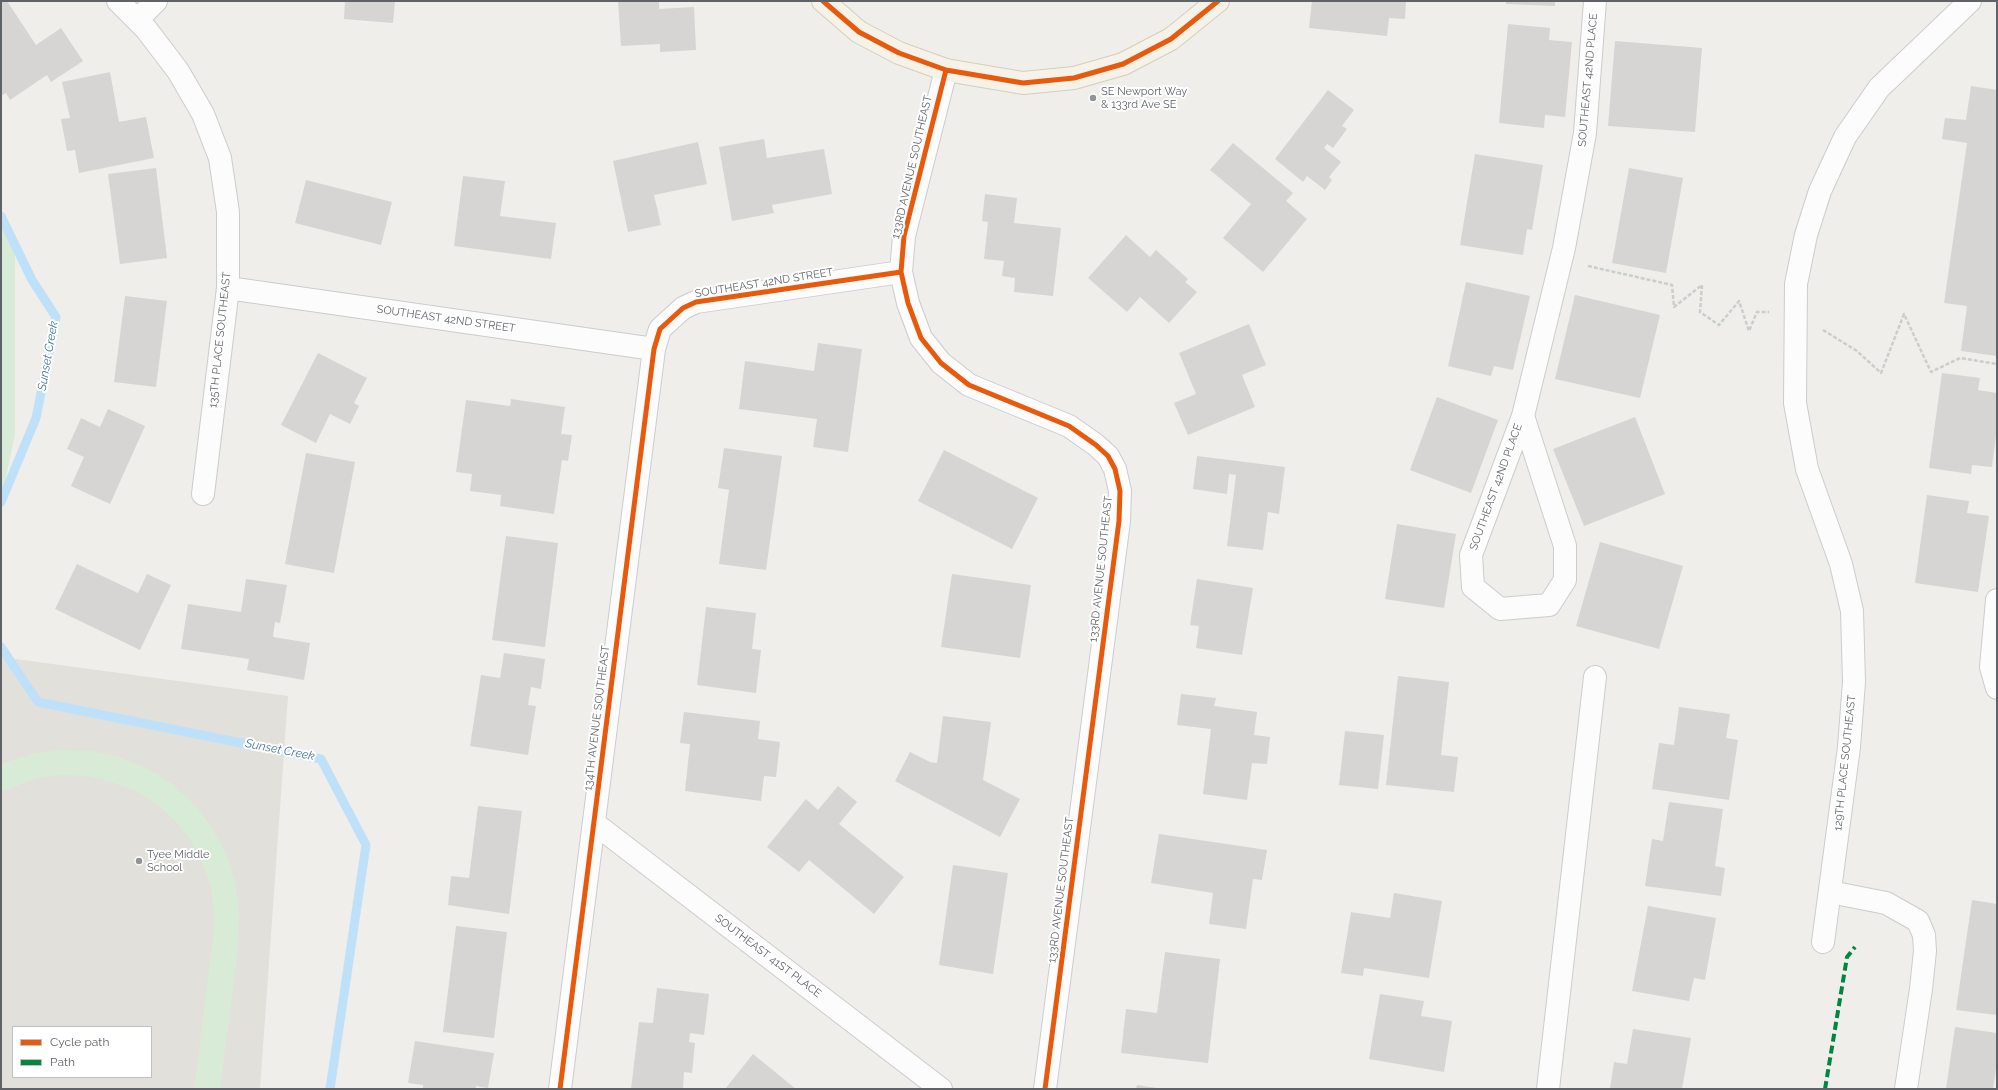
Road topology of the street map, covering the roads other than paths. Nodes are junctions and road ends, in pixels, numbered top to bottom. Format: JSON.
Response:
{"nodes":[{"id":1,"x":118,"y":1,"type":"edge"},
{"id":2,"x":156,"y":1,"type":"edge"},
{"id":3,"x":823,"y":1,"type":"edge"},
{"id":4,"x":1218,"y":1,"type":"edge"},
{"id":5,"x":1595,"y":1,"type":"edge"},
{"id":6,"x":1970,"y":1,"type":"edge"},
{"id":7,"x":137,"y":20,"type":"junction"},
{"id":8,"x":946,"y":70,"type":"junction"},
{"id":9,"x":901,"y":272,"type":"junction"},
{"id":10,"x":228,"y":288,"type":"junction"},
{"id":11,"x":654,"y":349,"type":"junction"},
{"id":12,"x":1523,"y":416,"type":"junction"},
{"id":13,"x":203,"y":494,"type":"dead end"},
{"id":14,"x":1997,"y":600,"type":"edge"},
{"id":15,"x":1595,"y":677,"type":"dead end"},
{"id":16,"x":1997,"y":688,"type":"edge"},
{"id":17,"x":594,"y":824,"type":"junction"},
{"id":18,"x":1830,"y":892,"type":"junction"},
{"id":19,"x":1823,"y":942,"type":"dead end"},
{"id":20,"x":560,"y":1089,"type":"edge"},
{"id":21,"x":941,"y":1089,"type":"edge"},
{"id":22,"x":1045,"y":1089,"type":"edge"},
{"id":23,"x":1548,"y":1089,"type":"edge"},
{"id":24,"x":1906,"y":1089,"type":"edge"}],
"edges":[{"from":1,"to":7,"type":"street","name":"135TH PLACE SOUTHEAST"},
{"from":2,"to":7,"type":"street"},
{"from":3,"to":8,"type":"main road"},
{"from":4,"to":8,"type":"main road"},
{"from":5,"to":12,"type":"street","name":"SOUTHEAST 42ND PLACE"},
{"from":6,"to":18,"type":"street","name":"129TH PLACE SOUTHEAST"},
{"from":7,"to":10,"type":"street","name":"135TH PLACE SOUTHEAST"},
{"from":8,"to":9,"type":"street","name":"133RD AVENUE SOUTHEAST"},
{"from":9,"to":11,"type":"street","name":"SOUTHEAST 42ND STREET"},
{"from":9,"to":22,"type":"street","name":"133RD AVENUE SOUTHEAST"},
{"from":10,"to":11,"type":"street","name":"SOUTHEAST 42ND STREET"},
{"from":10,"to":13,"type":"street","name":"135TH PLACE SOUTHEAST"},
{"from":11,"to":17,"type":"street","name":"134TH AVENUE SOUTHEAST"},
{"from":12,"to":12,"type":"street","name":"SOUTHEAST 42ND PLACE"},
{"from":14,"to":16,"type":"street"},
{"from":15,"to":23,"type":"street"},
{"from":17,"to":20,"type":"street","name":"134TH AVENUE SOUTHEAST"},
{"from":17,"to":21,"type":"street","name":"SOUTHEAST 41ST PLACE"},
{"from":18,"to":19,"type":"street","name":"129TH PLACE SOUTHEAST"},
{"from":18,"to":24,"type":"street"}]}
